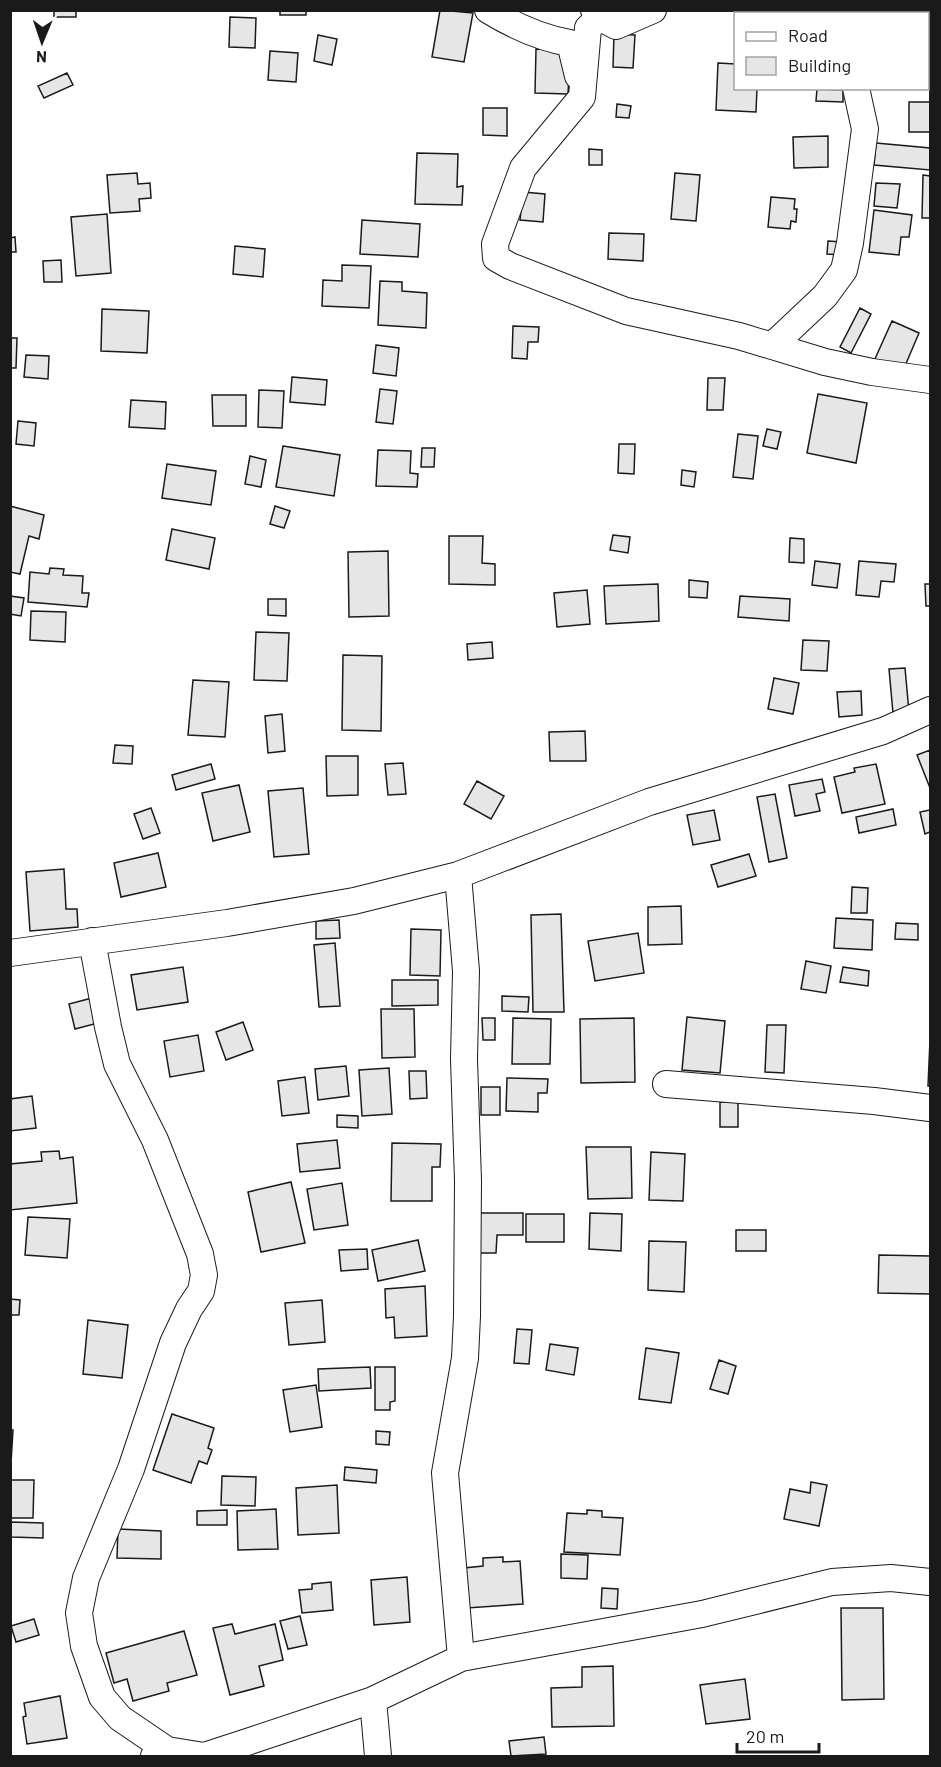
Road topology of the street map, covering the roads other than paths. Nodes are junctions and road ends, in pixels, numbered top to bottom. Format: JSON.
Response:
{"nodes":[{"id":1,"x":488,"y":10,"type":"edge"},
{"id":2,"x":653,"y":10,"type":"edge"},
{"id":3,"x":598,"y":13,"type":"edge"},
{"id":4,"x":856,"y":90,"type":"edge"},
{"id":5,"x":582,"y":97,"type":"junction"},
{"id":6,"x":772,"y":346,"type":"junction"},
{"id":7,"x":930,"y":380,"type":"edge"},
{"id":8,"x":930,"y":710,"type":"edge"},
{"id":9,"x":458,"y":875,"type":"junction"},
{"id":10,"x":92,"y":941,"type":"junction"},
{"id":11,"x":10,"y":953,"type":"edge"},
{"id":12,"x":666,"y":1084,"type":"dead end"},
{"id":13,"x":930,"y":1108,"type":"edge"},
{"id":14,"x":930,"y":1582,"type":"edge"},
{"id":15,"x":461,"y":1658,"type":"junction"},
{"id":16,"x":373,"y":1700,"type":"junction"},
{"id":17,"x":161,"y":1753,"type":"edge"},
{"id":18,"x":378,"y":1756,"type":"edge"}],
"edges":[{"from":1,"to":5,"type":"street"},
{"from":2,"to":3,"type":"street"},
{"from":3,"to":5,"type":"street"},
{"from":4,"to":6,"type":"street"},
{"from":5,"to":6,"type":"street"},
{"from":6,"to":7,"type":"street"},
{"from":8,"to":9,"type":"street"},
{"from":9,"to":10,"type":"street"},
{"from":9,"to":15,"type":"street"},
{"from":10,"to":11,"type":"street"},
{"from":10,"to":17,"type":"street"},
{"from":12,"to":13,"type":"street"},
{"from":14,"to":15,"type":"street"},
{"from":15,"to":16,"type":"street"},
{"from":16,"to":17,"type":"street"},
{"from":16,"to":18,"type":"street"}]}
